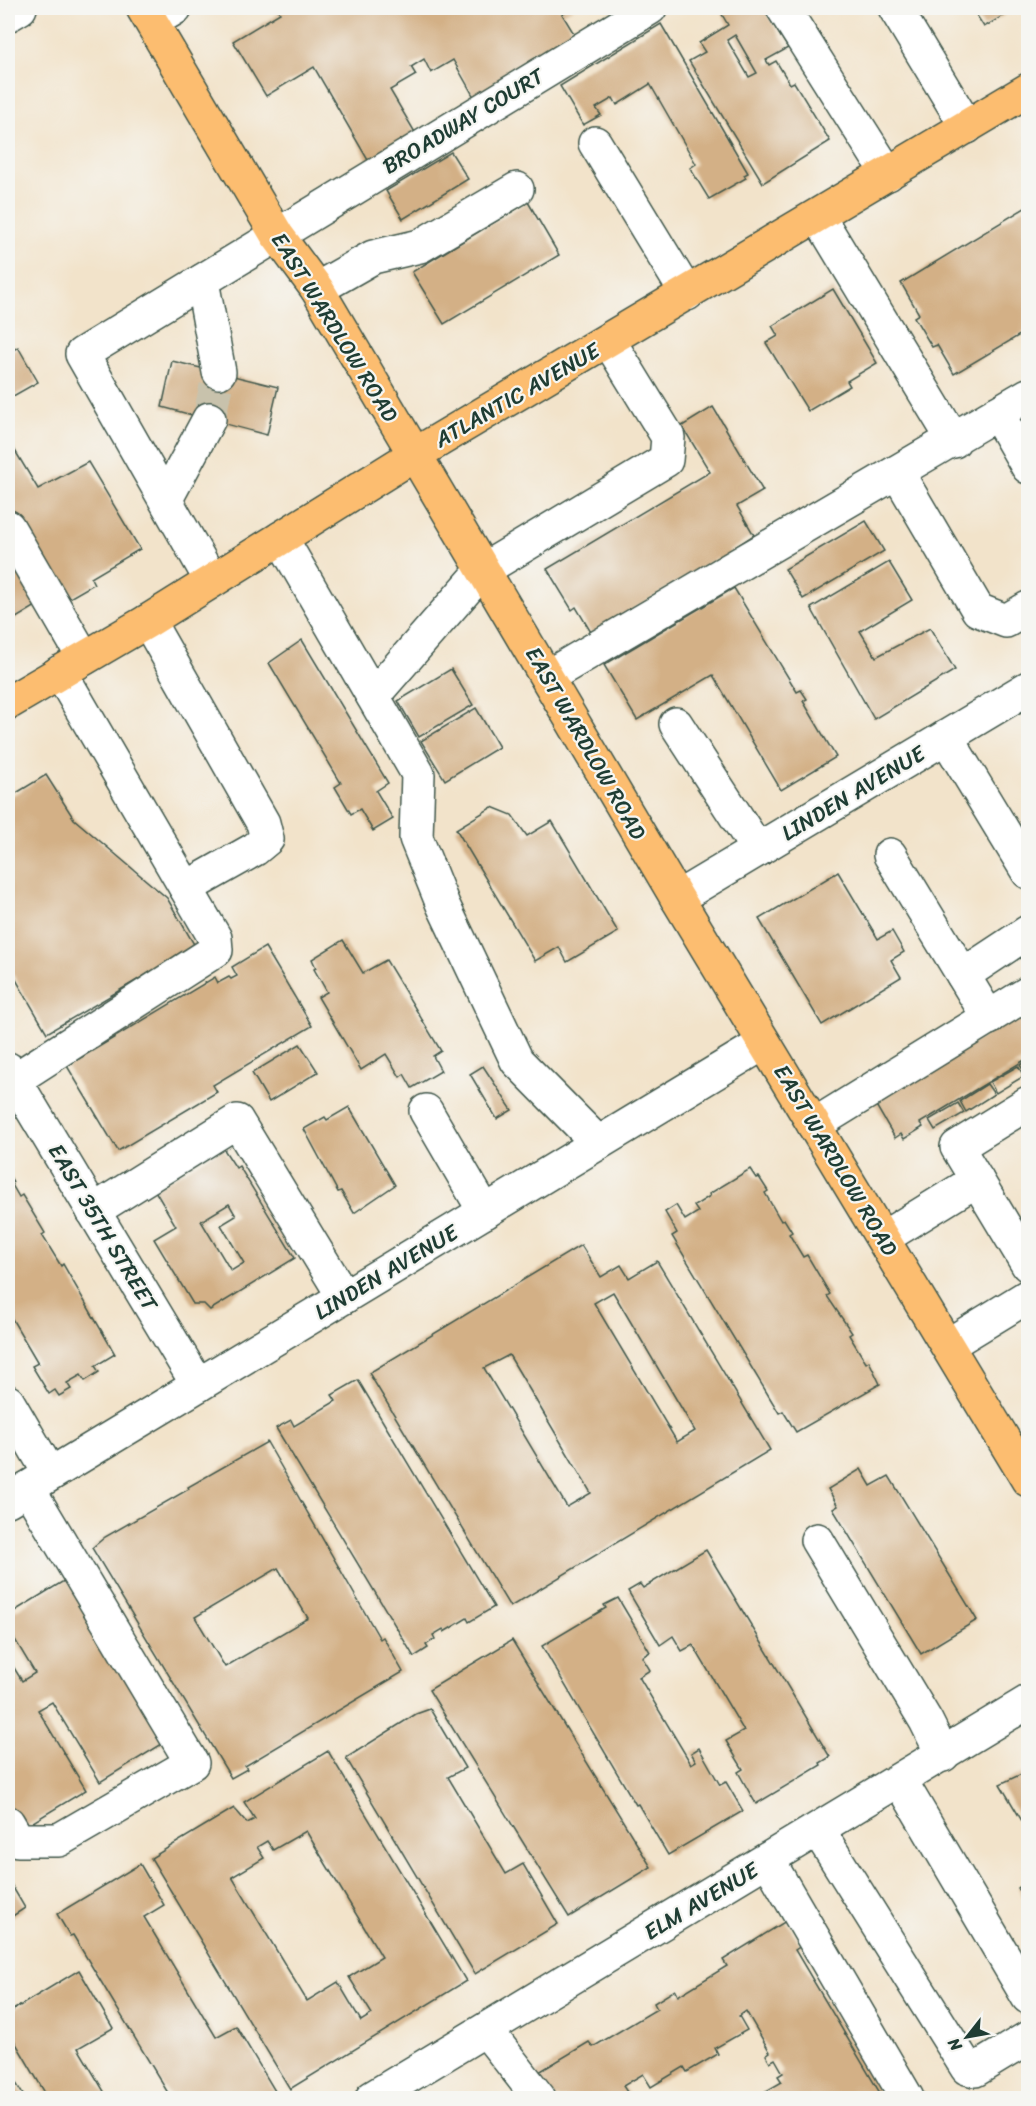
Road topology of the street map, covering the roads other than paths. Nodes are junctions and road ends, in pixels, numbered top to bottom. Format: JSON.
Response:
{"nodes":[{"id":1,"x":20,"y":8,"type":"edge"},
{"id":2,"x":650,"y":8,"type":"edge"},
{"id":3,"x":783,"y":8,"type":"edge"},
{"id":4,"x":894,"y":8,"type":"edge"},
{"id":5,"x":157,"y":12,"type":"edge"},
{"id":6,"x":8,"y":15,"type":"edge"},
{"id":7,"x":1029,"y":90,"type":"edge"},
{"id":8,"x":967,"y":127,"type":"junction"},
{"id":9,"x":596,"y":143,"type":"dead end"},
{"id":10,"x":888,"y":174,"type":"junction"},
{"id":11,"x":517,"y":189,"type":"dead end"},
{"id":12,"x":818,"y":216,"type":"junction"},
{"id":13,"x":277,"y":235,"type":"junction"},
{"id":14,"x":202,"y":281,"type":"junction"},
{"id":15,"x":317,"y":289,"type":"junction"},
{"id":16,"x":687,"y":294,"type":"junction"},
{"id":17,"x":609,"y":341,"type":"junction"},
{"id":18,"x":219,"y":372,"type":"tunnel mouth"},
{"id":19,"x":1029,"y":395,"type":"edge"},
{"id":20,"x":997,"y":413,"type":"junction"},
{"id":21,"x":209,"y":419,"type":"tunnel mouth"},
{"id":22,"x":954,"y":441,"type":"junction"},
{"id":23,"x":414,"y":455,"type":"junction"},
{"id":24,"x":1029,"y":466,"type":"edge"},
{"id":25,"x":897,"y":472,"type":"junction"},
{"id":26,"x":166,"y":499,"type":"junction"},
{"id":27,"x":8,"y":527,"type":"edge"},
{"id":28,"x":281,"y":538,"type":"junction"},
{"id":29,"x":483,"y":570,"type":"junction"},
{"id":30,"x":211,"y":580,"type":"junction"},
{"id":31,"x":1029,"y":608,"type":"edge"},
{"id":32,"x":148,"y":621,"type":"junction"},
{"id":33,"x":72,"y":665,"type":"junction"},
{"id":34,"x":547,"y":677,"type":"junction"},
{"id":35,"x":1029,"y":688,"type":"edge"},
{"id":36,"x":373,"y":696,"type":"junction"},
{"id":37,"x":8,"y":703,"type":"edge"},
{"id":38,"x":676,"y":724,"type":"dead end"},
{"id":39,"x":946,"y":737,"type":"junction"},
{"id":40,"x":758,"y":850,"type":"junction"},
{"id":41,"x":890,"y":855,"type":"dead end"},
{"id":42,"x":1029,"y":872,"type":"edge"},
{"id":43,"x":186,"y":888,"type":"junction"},
{"id":44,"x":677,"y":898,"type":"junction"},
{"id":45,"x":1029,"y":933,"type":"edge"},
{"id":46,"x":963,"y":975,"type":"junction"},
{"id":47,"x":1029,"y":993,"type":"edge"},
{"id":48,"x":989,"y":1018,"type":"junction"},
{"id":49,"x":764,"y":1043,"type":"junction"},
{"id":50,"x":11,"y":1074,"type":"edge"},
{"id":51,"x":1029,"y":1102,"type":"edge"},
{"id":52,"x":426,"y":1111,"type":"dead end"},
{"id":53,"x":814,"y":1125,"type":"junction"},
{"id":54,"x":598,"y":1143,"type":"junction"},
{"id":55,"x":977,"y":1180,"type":"junction"},
{"id":56,"x":93,"y":1211,"type":"junction"},
{"id":57,"x":485,"y":1212,"type":"junction"},
{"id":58,"x":883,"y":1238,"type":"junction"},
{"id":59,"x":1029,"y":1265,"type":"edge"},
{"id":60,"x":1029,"y":1296,"type":"edge"},
{"id":61,"x":344,"y":1297,"type":"junction"},
{"id":62,"x":948,"y":1345,"type":"junction"},
{"id":63,"x":198,"y":1385,"type":"junction"},
{"id":64,"x":8,"y":1402,"type":"edge"},
{"id":65,"x":1029,"y":1480,"type":"edge"},
{"id":66,"x":29,"y":1487,"type":"edge"},
{"id":67,"x":817,"y":1540,"type":"dead end"},
{"id":68,"x":1029,"y":1702,"type":"edge"},
{"id":69,"x":943,"y":1755,"type":"junction"},
{"id":70,"x":900,"y":1780,"type":"junction"},
{"id":71,"x":8,"y":1823,"type":"edge"},
{"id":72,"x":818,"y":1830,"type":"junction"},
{"id":73,"x":768,"y":1860,"type":"junction"},
{"id":74,"x":1029,"y":1997,"type":"edge"},
{"id":75,"x":486,"y":2030,"type":"junction"},
{"id":76,"x":1029,"y":2038,"type":"edge"},
{"id":77,"x":372,"y":2098,"type":"edge"},
{"id":78,"x":539,"y":2098,"type":"edge"},
{"id":79,"x":907,"y":2098,"type":"edge"}],
"edges":[{"from":1,"to":6,"type":"street"},
{"from":2,"to":13,"type":"street","name":"BROADWAY COURT"},
{"from":3,"to":10,"type":"street"},
{"from":4,"to":8,"type":"street"},
{"from":5,"to":13,"type":"main road","name":"EAST WARDLOW ROAD"},
{"from":7,"to":8,"type":"main road","name":"ATLANTIC AVENUE"},
{"from":8,"to":10,"type":"main road","name":"ATLANTIC AVENUE"},
{"from":9,"to":16,"type":"street"},
{"from":10,"to":12,"type":"main road","name":"ATLANTIC AVENUE"},
{"from":11,"to":15,"type":"street"},
{"from":12,"to":16,"type":"main road","name":"ATLANTIC AVENUE"},
{"from":12,"to":22,"type":"street"},
{"from":13,"to":14,"type":"street","name":"BROADWAY COURT"},
{"from":13,"to":15,"type":"main road","name":"EAST WARDLOW ROAD"},
{"from":14,"to":18,"type":"street"},
{"from":14,"to":26,"type":"street","name":"BROADWAY COURT"},
{"from":15,"to":23,"type":"main road","name":"EAST WARDLOW ROAD"},
{"from":16,"to":17,"type":"main road","name":"ATLANTIC AVENUE"},
{"from":17,"to":23,"type":"main road","name":"ATLANTIC AVENUE"},
{"from":17,"to":29,"type":"street"},
{"from":19,"to":20,"type":"street"},
{"from":20,"to":22,"type":"street"},
{"from":20,"to":24,"type":"street"},
{"from":21,"to":26,"type":"street"},
{"from":22,"to":25,"type":"street"},
{"from":23,"to":28,"type":"main road","name":"ATLANTIC AVENUE"},
{"from":23,"to":29,"type":"main road","name":"EAST WARDLOW ROAD"},
{"from":25,"to":31,"type":"street"},
{"from":25,"to":34,"type":"street"},
{"from":26,"to":30,"type":"street"},
{"from":27,"to":33,"type":"street"},
{"from":28,"to":30,"type":"main road","name":"ATLANTIC AVENUE"},
{"from":28,"to":36,"type":"street"},
{"from":29,"to":34,"type":"main road","name":"EAST WARDLOW ROAD"},
{"from":29,"to":36,"type":"street"},
{"from":30,"to":32,"type":"main road","name":"ATLANTIC AVENUE"},
{"from":32,"to":33,"type":"main road","name":"ATLANTIC AVENUE"},
{"from":32,"to":43,"type":"street"},
{"from":33,"to":37,"type":"main road","name":"ATLANTIC AVENUE"},
{"from":33,"to":43,"type":"street"},
{"from":34,"to":44,"type":"main road","name":"EAST WARDLOW ROAD"},
{"from":35,"to":39,"type":"street","name":"LINDEN AVENUE"},
{"from":36,"to":54,"type":"street"},
{"from":38,"to":40,"type":"street"},
{"from":39,"to":40,"type":"street","name":"LINDEN AVENUE"},
{"from":39,"to":42,"type":"street"},
{"from":40,"to":44,"type":"street","name":"LINDEN AVENUE"},
{"from":41,"to":46,"type":"street"},
{"from":43,"to":50,"type":"street"},
{"from":44,"to":49,"type":"main road","name":"EAST WARDLOW ROAD"},
{"from":45,"to":46,"type":"street"},
{"from":46,"to":48,"type":"street"},
{"from":47,"to":48,"type":"street"},
{"from":48,"to":53,"type":"street"},
{"from":49,"to":53,"type":"main road","name":"EAST WARDLOW ROAD"},
{"from":49,"to":54,"type":"street","name":"LINDEN AVENUE"},
{"from":50,"to":56,"type":"street","name":"EAST 35TH STREET"},
{"from":51,"to":55,"type":"street"},
{"from":52,"to":57,"type":"street"},
{"from":53,"to":58,"type":"main road","name":"EAST WARDLOW ROAD"},
{"from":54,"to":57,"type":"street","name":"LINDEN AVENUE"},
{"from":55,"to":58,"type":"street"},
{"from":55,"to":59,"type":"street"},
{"from":56,"to":61,"type":"street"},
{"from":56,"to":63,"type":"street","name":"EAST 35TH STREET"},
{"from":57,"to":61,"type":"street","name":"LINDEN AVENUE"},
{"from":58,"to":62,"type":"main road","name":"EAST WARDLOW ROAD"},
{"from":60,"to":62,"type":"street"},
{"from":61,"to":63,"type":"street","name":"LINDEN AVENUE"},
{"from":62,"to":65,"type":"main road","name":"EAST WARDLOW ROAD"},
{"from":63,"to":66,"type":"street","name":"LINDEN AVENUE"},
{"from":64,"to":66,"type":"street"},
{"from":66,"to":71,"type":"street"},
{"from":67,"to":69,"type":"street"},
{"from":68,"to":69,"type":"street","name":"ELM AVENUE"},
{"from":69,"to":70,"type":"street","name":"ELM AVENUE"},
{"from":70,"to":72,"type":"street","name":"ELM AVENUE"},
{"from":70,"to":74,"type":"street"},
{"from":72,"to":73,"type":"street","name":"ELM AVENUE"},
{"from":72,"to":76,"type":"street"},
{"from":73,"to":75,"type":"street","name":"ELM AVENUE"},
{"from":73,"to":79,"type":"street"},
{"from":75,"to":77,"type":"street","name":"ELM AVENUE"},
{"from":75,"to":78,"type":"street"}]}
